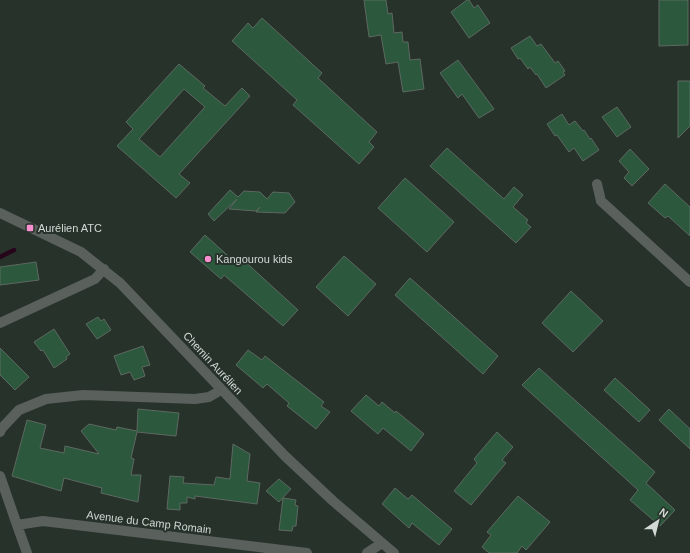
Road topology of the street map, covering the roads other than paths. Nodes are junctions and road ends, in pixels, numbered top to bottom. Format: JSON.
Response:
{"nodes":[{"id":1,"x":596,"y":184,"type":"dead end"},
{"id":2,"x":0,"y":213,"type":"edge"},
{"id":3,"x":104,"y":269,"type":"junction"},
{"id":4,"x":690,"y":282,"type":"edge"},
{"id":5,"x":0,"y":324,"type":"edge"},
{"id":6,"x":221,"y":390,"type":"junction"},
{"id":7,"x":0,"y":432,"type":"edge"},
{"id":8,"x":0,"y":476,"type":"edge"},
{"id":9,"x":17,"y":525,"type":"junction"},
{"id":10,"x":382,"y":543,"type":"junction"},
{"id":11,"x":26,"y":553,"type":"edge"},
{"id":12,"x":307,"y":553,"type":"edge"},
{"id":13,"x":367,"y":553,"type":"edge"},
{"id":14,"x":394,"y":553,"type":"edge"}],
"edges":[{"from":1,"to":4,"type":"street"},
{"from":2,"to":3,"type":"street","name":"Chemin Aurélien"},
{"from":3,"to":5,"type":"street"},
{"from":3,"to":6,"type":"street","name":"Chemin Aurélien"},
{"from":6,"to":7,"type":"street"},
{"from":6,"to":10,"type":"street","name":"Chemin Aurélien"},
{"from":8,"to":9,"type":"street"},
{"from":9,"to":11,"type":"street"},
{"from":9,"to":12,"type":"street","name":"Avenue du Camp Romain"},
{"from":10,"to":13,"type":"street"},
{"from":10,"to":14,"type":"street","name":"Chemin Aurélien"}]}
